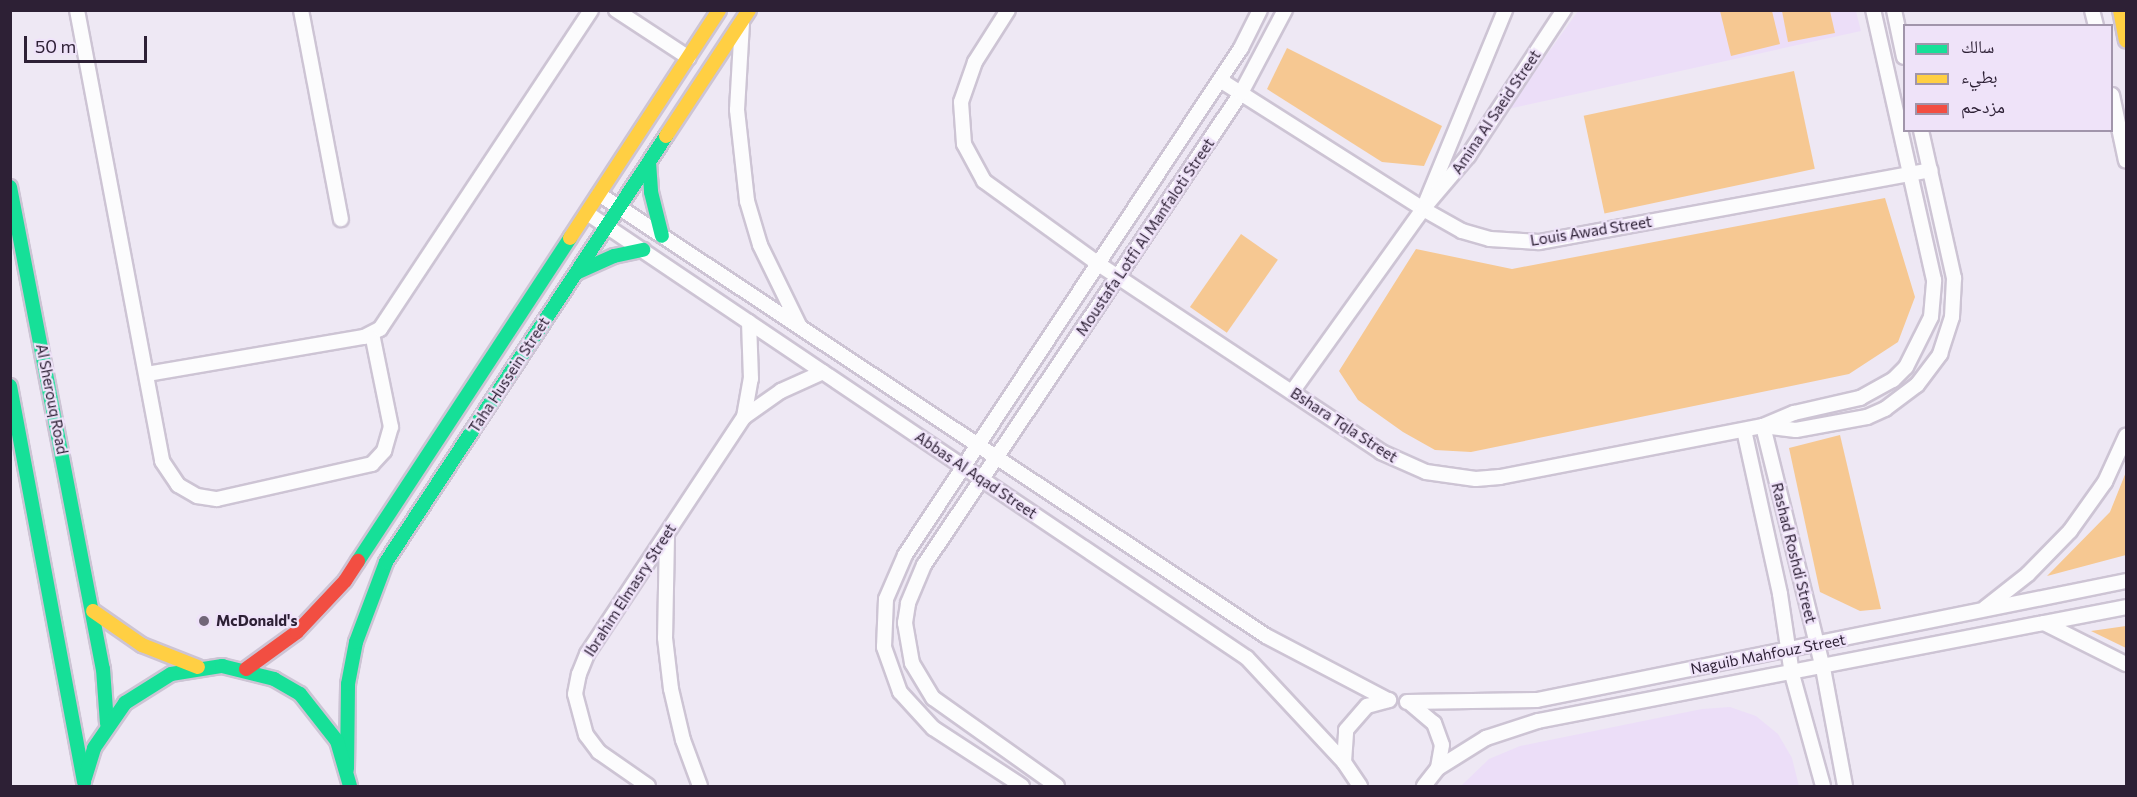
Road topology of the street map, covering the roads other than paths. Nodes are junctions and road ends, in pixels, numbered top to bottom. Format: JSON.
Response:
{"nodes":[{"id":1,"x":77,"y":10,"type":"edge"},
{"id":2,"x":301,"y":10,"type":"edge"},
{"id":3,"x":591,"y":10,"type":"edge"},
{"id":4,"x":616,"y":10,"type":"edge"},
{"id":5,"x":719,"y":10,"type":"edge"},
{"id":6,"x":1008,"y":10,"type":"edge"},
{"id":7,"x":1260,"y":10,"type":"edge"},
{"id":8,"x":1285,"y":10,"type":"edge"},
{"id":9,"x":1505,"y":10,"type":"edge"},
{"id":10,"x":1564,"y":10,"type":"edge"},
{"id":11,"x":1873,"y":10,"type":"edge"},
{"id":12,"x":1894,"y":10,"type":"edge"},
{"id":13,"x":2120,"y":10,"type":"edge"},
{"id":14,"x":746,"y":16,"type":"edge"},
{"id":15,"x":2127,"y":40,"type":"edge"},
{"id":16,"x":1903,"y":48,"type":"edge"},
{"id":17,"x":689,"y":58,"type":"junction"},
{"id":18,"x":1220,"y":80,"type":"junction"},
{"id":19,"x":1241,"y":93,"type":"junction"},
{"id":20,"x":2113,"y":99,"type":"edge"},
{"id":21,"x":1921,"y":132,"type":"edge"},
{"id":22,"x":2127,"y":161,"type":"edge"},
{"id":23,"x":649,"y":162,"type":"junction"},
{"id":24,"x":1930,"y":170,"type":"junction"},
{"id":25,"x":1910,"y":174,"type":"junction"},
{"id":26,"x":10,"y":187,"type":"edge"},
{"id":27,"x":600,"y":194,"type":"junction"},
{"id":28,"x":619,"y":207,"type":"junction"},
{"id":29,"x":1423,"y":209,"type":"junction"},
{"id":30,"x":587,"y":213,"type":"junction"},
{"id":31,"x":341,"y":219,"type":"dead end"},
{"id":32,"x":607,"y":226,"type":"junction"},
{"id":33,"x":662,"y":236,"type":"junction"},
{"id":34,"x":643,"y":250,"type":"junction"},
{"id":35,"x":1100,"y":265,"type":"junction"},
{"id":36,"x":575,"y":274,"type":"junction"},
{"id":37,"x":1118,"y":277,"type":"junction"},
{"id":38,"x":749,"y":322,"type":"junction"},
{"id":39,"x":800,"y":327,"type":"junction"},
{"id":40,"x":372,"y":334,"type":"junction"},
{"id":41,"x":823,"y":372,"type":"junction"},
{"id":42,"x":147,"y":374,"type":"junction"},
{"id":43,"x":10,"y":386,"type":"edge"},
{"id":44,"x":1293,"y":392,"type":"junction"},
{"id":45,"x":14,"y":416,"type":"edge"},
{"id":46,"x":744,"y":417,"type":"junction"},
{"id":47,"x":1763,"y":426,"type":"junction"},
{"id":48,"x":1744,"y":430,"type":"junction"},
{"id":49,"x":2127,"y":436,"type":"edge"},
{"id":50,"x":980,"y":446,"type":"junction"},
{"id":51,"x":997,"y":458,"type":"junction"},
{"id":52,"x":965,"y":467,"type":"junction"},
{"id":53,"x":983,"y":479,"type":"junction"},
{"id":54,"x":667,"y":534,"type":"junction"},
{"id":55,"x":2127,"y":581,"type":"edge"},
{"id":56,"x":2127,"y":607,"type":"edge"},
{"id":57,"x":93,"y":611,"type":"junction"},
{"id":58,"x":1980,"y":611,"type":"junction"},
{"id":59,"x":2043,"y":623,"type":"junction"},
{"id":60,"x":1818,"y":644,"type":"junction"},
{"id":61,"x":1787,"y":650,"type":"junction"},
{"id":62,"x":2127,"y":664,"type":"edge"},
{"id":63,"x":198,"y":667,"type":"junction"},
{"id":64,"x":1823,"y":668,"type":"junction"},
{"id":65,"x":246,"y":669,"type":"junction"},
{"id":66,"x":1792,"y":674,"type":"junction"},
{"id":67,"x":1388,"y":700,"type":"junction"},
{"id":68,"x":1407,"y":702,"type":"junction"},
{"id":69,"x":106,"y":724,"type":"junction"},
{"id":70,"x":1344,"y":762,"type":"junction"},
{"id":71,"x":1028,"y":767,"type":"junction"},
{"id":72,"x":1438,"y":768,"type":"junction"},
{"id":73,"x":349,"y":781,"type":"edge"},
{"id":74,"x":84,"y":784,"type":"edge"},
{"id":75,"x":1019,"y":785,"type":"edge"},
{"id":76,"x":648,"y":786,"type":"edge"},
{"id":77,"x":700,"y":786,"type":"edge"},
{"id":78,"x":1058,"y":786,"type":"edge"},
{"id":79,"x":1360,"y":786,"type":"edge"},
{"id":80,"x":1425,"y":786,"type":"edge"},
{"id":81,"x":1823,"y":786,"type":"edge"},
{"id":82,"x":1845,"y":786,"type":"edge"}],
"edges":[{"from":1,"to":42,"type":"street"},
{"from":2,"to":31,"type":"street"},
{"from":3,"to":40,"type":"street"},
{"from":4,"to":17,"type":"street"},
{"from":5,"to":17,"type":"street","name":"Taha Hussein Street"},
{"from":6,"to":35,"type":"street","name":"Bshara Tqla Street"},
{"from":7,"to":18,"type":"street","name":"Moustafa Lotfi Al Manfaloti Street"},
{"from":8,"to":19,"type":"street","name":"Moustafa Lotfi Al Manfaloti Street"},
{"from":9,"to":29,"type":"street","name":"Amina Al Saeid Street"},
{"from":10,"to":29,"type":"street","name":"Amina Al Saeid Street"},
{"from":11,"to":25,"type":"street"},
{"from":12,"to":16,"type":"street"},
{"from":13,"to":15,"type":"street"},
{"from":14,"to":23,"type":"street","name":"Taha Hussein Street"},
{"from":14,"to":39,"type":"street"},
{"from":17,"to":27,"type":"street","name":"Taha Hussein Street"},
{"from":18,"to":19,"type":"street","name":"Louis Awad Street"},
{"from":18,"to":35,"type":"street","name":"Moustafa Lotfi Al Manfaloti Street"},
{"from":19,"to":29,"type":"street","name":"Louis Awad Street"},
{"from":19,"to":37,"type":"street","name":"Moustafa Lotfi Al Manfaloti Street"},
{"from":20,"to":22,"type":"street"},
{"from":21,"to":24,"type":"street"},
{"from":23,"to":28,"type":"street","name":"Taha Hussein Street"},
{"from":23,"to":33,"type":"street"},
{"from":24,"to":25,"type":"street","name":"Louis Awad Street"},
{"from":24,"to":47,"type":"street"},
{"from":25,"to":29,"type":"street","name":"Louis Awad Street"},
{"from":25,"to":47,"type":"street"},
{"from":26,"to":57,"type":"street","name":"Al Sherouq Road"},
{"from":27,"to":28,"type":"street","name":"Abbas Al Aqad Street"},
{"from":27,"to":30,"type":"street","name":"Taha Hussein Street"},
{"from":28,"to":32,"type":"street","name":"Taha Hussein Street"},
{"from":28,"to":33,"type":"street","name":"Abbas Al Aqad Street"},
{"from":29,"to":44,"type":"street","name":"Amina Al Saeid Street"},
{"from":30,"to":32,"type":"street","name":"Abbas Al Aqad Street"},
{"from":30,"to":65,"type":"street","name":"Taha Hussein Street"},
{"from":32,"to":34,"type":"street","name":"Abbas Al Aqad Street"},
{"from":32,"to":36,"type":"street","name":"Taha Hussein Street"},
{"from":33,"to":39,"type":"street","name":"Abbas Al Aqad Street"},
{"from":34,"to":36,"type":"street"},
{"from":34,"to":38,"type":"street","name":"Abbas Al Aqad Street"},
{"from":35,"to":37,"type":"street","name":"Bshara Tqla Street"},
{"from":35,"to":50,"type":"street","name":"Moustafa Lotfi Al Manfaloti Street"},
{"from":36,"to":73,"type":"street","name":"Taha Hussein Street"},
{"from":37,"to":44,"type":"street","name":"Bshara Tqla Street"},
{"from":37,"to":51,"type":"street","name":"Moustafa Lotfi Al Manfaloti Street"},
{"from":38,"to":41,"type":"street","name":"Abbas Al Aqad Street"},
{"from":38,"to":46,"type":"street","name":"Ibrahim Elmasry Street"},
{"from":39,"to":50,"type":"street","name":"Abbas Al Aqad Street"},
{"from":40,"to":42,"type":"street"},
{"from":40,"to":42,"type":"street"},
{"from":41,"to":46,"type":"street","name":"Ibrahim Elmasry Street"},
{"from":41,"to":52,"type":"street","name":"Abbas Al Aqad Street"},
{"from":43,"to":45,"type":"street"},
{"from":44,"to":48,"type":"street","name":"Bshara Tqla Street"},
{"from":45,"to":74,"type":"street"},
{"from":46,"to":54,"type":"street","name":"Ibrahim Elmasry Street"},
{"from":47,"to":48,"type":"street","name":"Bshara Tqla Street"},
{"from":47,"to":60,"type":"street","name":"Rashad Roshdi Street"},
{"from":48,"to":61,"type":"street","name":"Rashad Roshdi Street"},
{"from":49,"to":58,"type":"street"},
{"from":50,"to":51,"type":"street","name":"Abbas Al Aqad Street"},
{"from":50,"to":52,"type":"street","name":"Moustafa Lotfi Al Manfaloti Street"},
{"from":51,"to":53,"type":"street","name":"Moustafa Lotfi Al Manfaloti Street"},
{"from":51,"to":67,"type":"street","name":"Abbas Al Aqad Street"},
{"from":52,"to":53,"type":"street","name":"Abbas Al Aqad Street"},
{"from":52,"to":75,"type":"street","name":"Moustafa Lotfi Al Manfaloti Street"},
{"from":53,"to":70,"type":"street","name":"Abbas Al Aqad Street"},
{"from":53,"to":71,"type":"street","name":"Moustafa Lotfi Al Manfaloti Street"},
{"from":54,"to":76,"type":"street","name":"Ibrahim Elmasry Street"},
{"from":54,"to":77,"type":"street"},
{"from":55,"to":58,"type":"street","name":"Naguib Mahfouz Street"},
{"from":56,"to":59,"type":"street","name":"Naguib Mahfouz Street"},
{"from":57,"to":63,"type":"street"},
{"from":57,"to":69,"type":"street","name":"Al Sherouq Road"},
{"from":58,"to":60,"type":"street","name":"Naguib Mahfouz Street"},
{"from":59,"to":62,"type":"street"},
{"from":59,"to":64,"type":"street","name":"Naguib Mahfouz Street"},
{"from":60,"to":61,"type":"street","name":"Naguib Mahfouz Street"},
{"from":60,"to":64,"type":"street","name":"Rashad Roshdi Street"},
{"from":61,"to":66,"type":"street","name":"Rashad Roshdi Street"},
{"from":61,"to":68,"type":"street","name":"Naguib Mahfouz Street"},
{"from":63,"to":65,"type":"street"},
{"from":63,"to":69,"type":"street"},
{"from":64,"to":66,"type":"street","name":"Naguib Mahfouz Street"},
{"from":64,"to":82,"type":"street","name":"Rashad Roshdi Street"},
{"from":65,"to":73,"type":"street"},
{"from":66,"to":72,"type":"street","name":"Naguib Mahfouz Street"},
{"from":66,"to":81,"type":"street","name":"Rashad Roshdi Street"},
{"from":67,"to":68,"type":"street","name":"Naguib Mahfouz Street"},
{"from":67,"to":70,"type":"street"},
{"from":68,"to":72,"type":"street"},
{"from":69,"to":74,"type":"street"},
{"from":70,"to":79,"type":"street","name":"Abbas Al Aqad Street"},
{"from":71,"to":75,"type":"street"},
{"from":71,"to":78,"type":"street","name":"Moustafa Lotfi Al Manfaloti Street"},
{"from":72,"to":80,"type":"street"}]}
